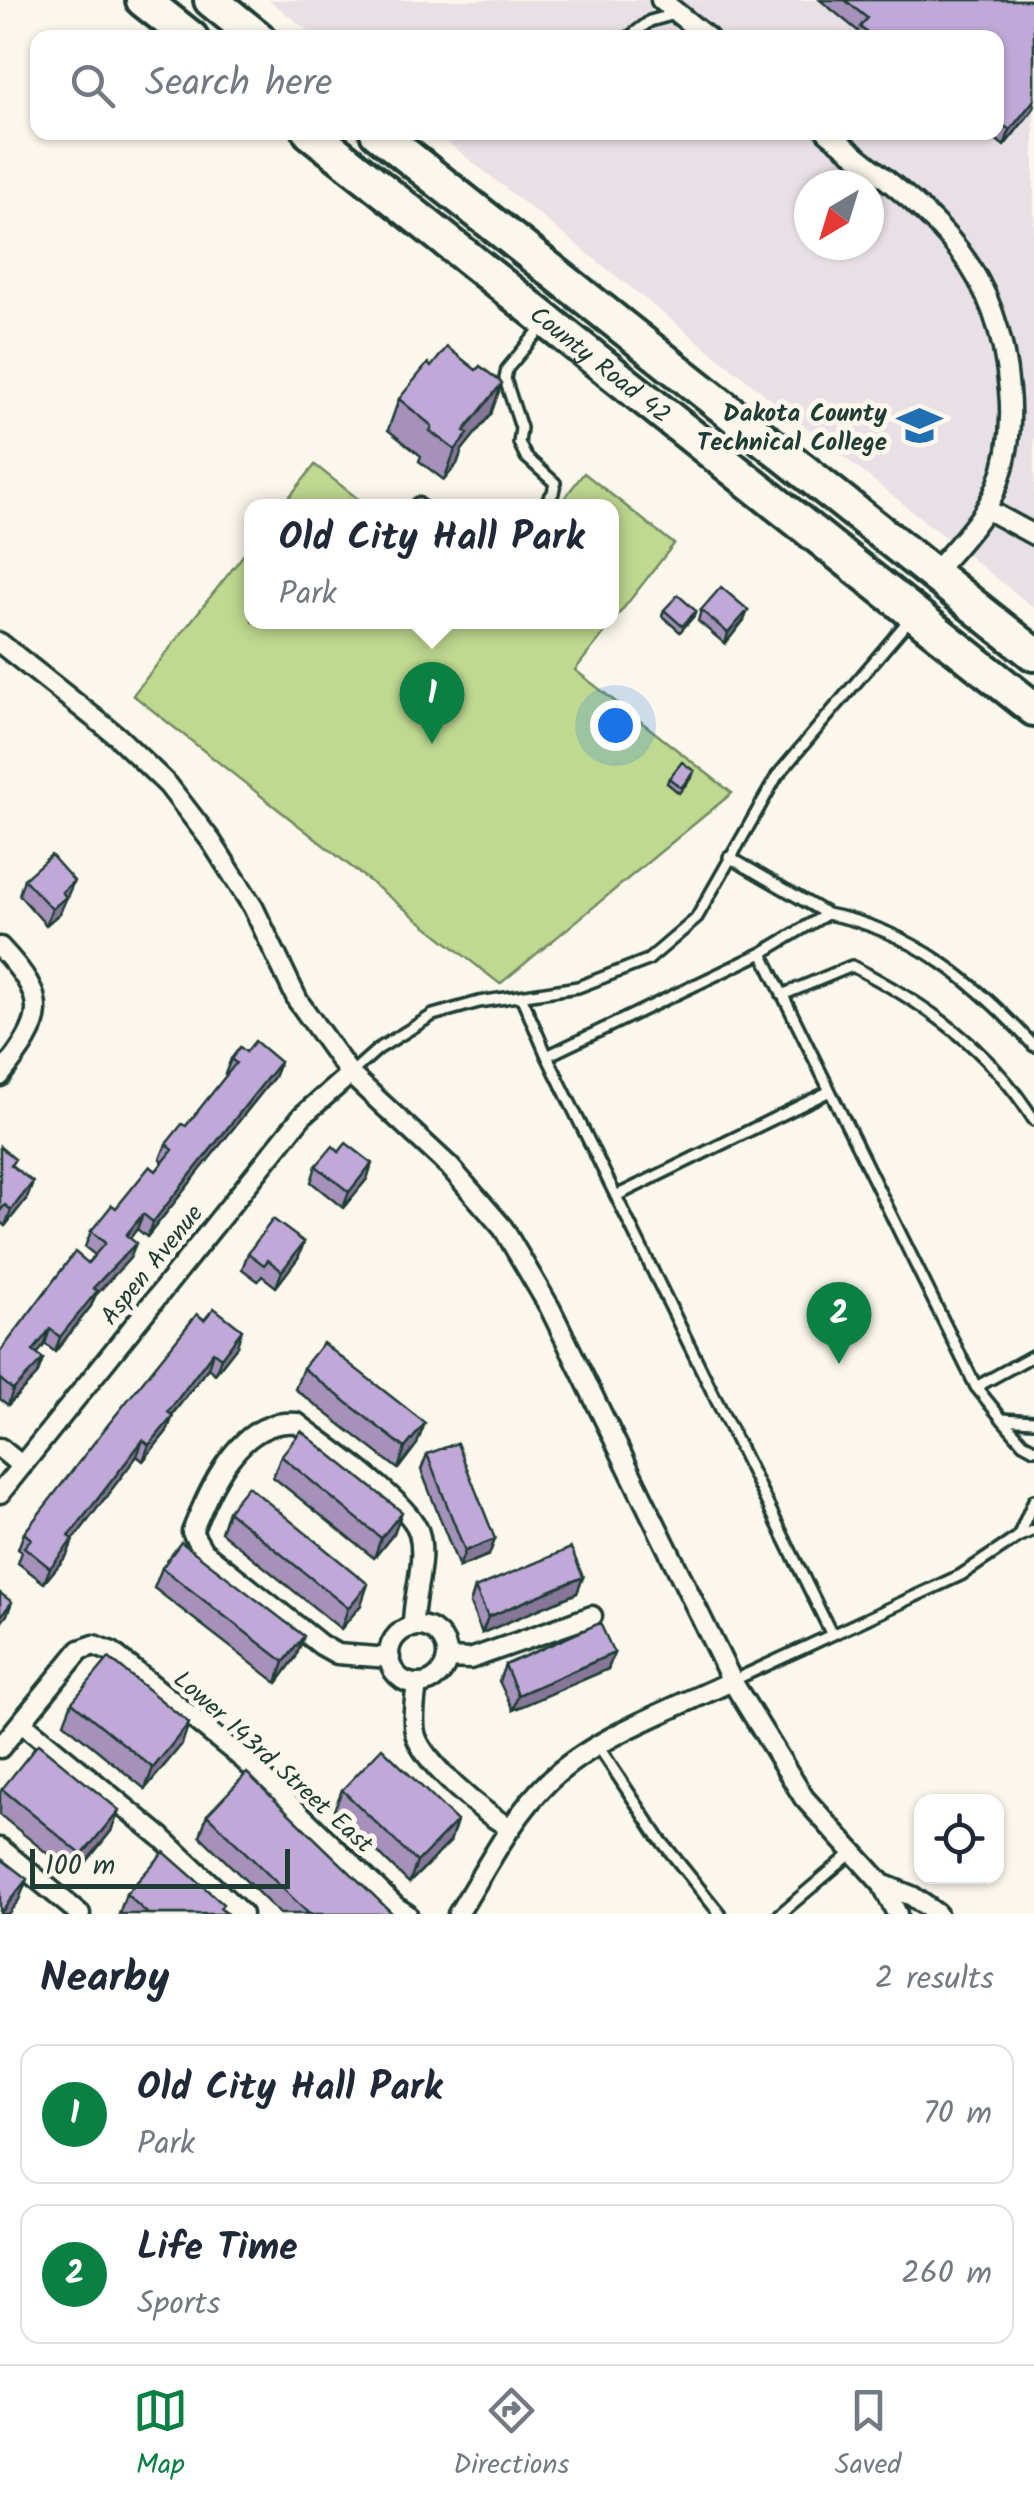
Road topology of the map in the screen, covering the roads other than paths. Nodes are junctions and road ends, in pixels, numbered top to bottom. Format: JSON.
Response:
{"nodes":[{"id":1,"x":143,"y":0,"type":"edge"},
{"id":2,"x":184,"y":0,"type":"edge"},
{"id":3,"x":211,"y":0,"type":"edge"},
{"id":4,"x":661,"y":0,"type":"edge"},
{"id":5,"x":677,"y":13,"type":"junction"},
{"id":6,"x":181,"y":30,"type":"edge"},
{"id":7,"x":220,"y":30,"type":"edge"},
{"id":8,"x":248,"y":30,"type":"edge"},
{"id":9,"x":638,"y":30,"type":"edge"},
{"id":10,"x":698,"y":30,"type":"edge"},
{"id":11,"x":320,"y":140,"type":"edge"},
{"id":12,"x":388,"y":140,"type":"edge"},
{"id":13,"x":837,"y":140,"type":"edge"},
{"id":14,"x":547,"y":321,"type":"junction"},
{"id":15,"x":597,"y":360,"type":"junction"},
{"id":16,"x":548,"y":499,"type":"edge"},
{"id":17,"x":986,"y":509,"type":"junction"},
{"id":18,"x":1034,"y":535,"type":"edge"},
{"id":19,"x":933,"y":574,"type":"junction"},
{"id":20,"x":914,"y":614,"type":"junction"},
{"id":21,"x":0,"y":642,"type":"edge"},
{"id":22,"x":1034,"y":654,"type":"edge"},
{"id":23,"x":1034,"y":678,"type":"edge"},
{"id":24,"x":1034,"y":708,"type":"edge"},
{"id":25,"x":729,"y":857,"type":"junction"},
{"id":26,"x":827,"y":914,"type":"junction"},
{"id":27,"x":0,"y":947,"type":"edge"},
{"id":28,"x":762,"y":953,"type":"junction"},
{"id":29,"x":782,"y":994,"type":"junction"},
{"id":30,"x":521,"y":996,"type":"junction"},
{"id":31,"x":1034,"y":1046,"type":"edge"},
{"id":32,"x":547,"y":1056,"type":"junction"},
{"id":33,"x":350,"y":1074,"type":"junction"},
{"id":34,"x":0,"y":1076,"type":"edge"},
{"id":35,"x":830,"y":1090,"type":"junction"},
{"id":36,"x":1034,"y":1120,"type":"edge"},
{"id":37,"x":616,"y":1196,"type":"junction"},
{"id":38,"x":1034,"y":1356,"type":"edge"},
{"id":39,"x":976,"y":1387,"type":"junction"},
{"id":40,"x":1002,"y":1419,"type":"junction"},
{"id":41,"x":1034,"y":1421,"type":"edge"},
{"id":42,"x":0,"y":1448,"type":"edge"},
{"id":43,"x":1034,"y":1449,"type":"edge"},
{"id":44,"x":22,"y":1466,"type":"junction"},
{"id":45,"x":0,"y":1493,"type":"edge"},
{"id":46,"x":1034,"y":1500,"type":"edge"},
{"id":47,"x":1034,"y":1530,"type":"edge"},
{"id":48,"x":1018,"y":1537,"type":"junction"},
{"id":49,"x":592,"y":1616,"type":"dead end"},
{"id":50,"x":413,"y":1627,"type":"junction"},
{"id":51,"x":831,"y":1633,"type":"junction"},
{"id":52,"x":390,"y":1658,"type":"junction"},
{"id":53,"x":447,"y":1658,"type":"junction"},
{"id":54,"x":732,"y":1681,"type":"junction"},
{"id":55,"x":416,"y":1684,"type":"junction"},
{"id":56,"x":20,"y":1722,"type":"junction"},
{"id":57,"x":598,"y":1746,"type":"junction"},
{"id":58,"x":0,"y":1748,"type":"edge"},
{"id":59,"x":511,"y":1828,"type":"junction"},
{"id":60,"x":0,"y":1848,"type":"edge"},
{"id":61,"x":853,"y":1852,"type":"junction"},
{"id":62,"x":882,"y":1884,"type":"junction"},
{"id":63,"x":80,"y":1914,"type":"edge"},
{"id":64,"x":242,"y":1914,"type":"edge"},
{"id":65,"x":407,"y":1914,"type":"edge"},
{"id":66,"x":458,"y":1914,"type":"edge"},
{"id":67,"x":720,"y":1914,"type":"edge"},
{"id":68,"x":780,"y":1914,"type":"edge"},
{"id":69,"x":897,"y":1914,"type":"edge"},
{"id":70,"x":937,"y":1914,"type":"edge"}],
"edges":[{"from":1,"to":6,"type":"highway"},
{"from":2,"to":7,"type":"highway"},
{"from":3,"to":8,"type":"highway"},
{"from":4,"to":5,"type":"street"},
{"from":5,"to":9,"type":"lane"},
{"from":5,"to":10,"type":"street"},
{"from":11,"to":14,"type":"highway","name":"County Road 42"},
{"from":12,"to":19,"type":"highway","name":"County Road 42"},
{"from":13,"to":17,"type":"street"},
{"from":14,"to":15,"type":"highway","name":"County Road 42"},
{"from":14,"to":16,"type":"lane"},
{"from":15,"to":19,"type":"highway"},
{"from":15,"to":20,"type":"highway","name":"County Road 42"},
{"from":17,"to":18,"type":"street"},
{"from":17,"to":19,"type":"street"},
{"from":19,"to":22,"type":"highway","name":"County Road 42"},
{"from":20,"to":23,"type":"highway"},
{"from":20,"to":24,"type":"highway","name":"County Road 42"},
{"from":20,"to":25,"type":"lane"},
{"from":21,"to":33,"type":"street"},
{"from":25,"to":26,"type":"lane"},
{"from":25,"to":30,"type":"lane"},
{"from":26,"to":28,"type":"lane"},
{"from":26,"to":31,"type":"lane"},
{"from":27,"to":34,"type":"street"},
{"from":28,"to":29,"type":"lane"},
{"from":28,"to":32,"type":"lane"},
{"from":29,"to":35,"type":"lane"},
{"from":29,"to":36,"type":"lane"},
{"from":30,"to":32,"type":"lane"},
{"from":30,"to":33,"type":"lane"},
{"from":32,"to":37,"type":"lane"},
{"from":33,"to":44,"type":"street","name":"Aspen Avenue"},
{"from":33,"to":54,"type":"street"},
{"from":35,"to":37,"type":"lane"},
{"from":35,"to":39,"type":"lane"},
{"from":37,"to":51,"type":"lane"},
{"from":38,"to":39,"type":"lane"},
{"from":39,"to":40,"type":"lane"},
{"from":40,"to":41,"type":"lane"},
{"from":40,"to":43,"type":"lane"},
{"from":42,"to":44,"type":"street"},
{"from":44,"to":45,"type":"street","name":"Aspen Avenue"},
{"from":46,"to":48,"type":"lane"},
{"from":47,"to":48,"type":"lane"},
{"from":48,"to":51,"type":"lane"},
{"from":49,"to":53,"type":"street"},
{"from":50,"to":52,"type":"street"},
{"from":50,"to":52,"type":"street"},
{"from":50,"to":53,"type":"street"},
{"from":51,"to":54,"type":"lane"},
{"from":52,"to":55,"type":"street"},
{"from":53,"to":55,"type":"street"},
{"from":54,"to":57,"type":"street"},
{"from":54,"to":61,"type":"street"},
{"from":55,"to":59,"type":"street"},
{"from":56,"to":58,"type":"street"},
{"from":56,"to":64,"type":"street"},
{"from":56,"to":65,"type":"street","name":"Lower 143rd Street East"},
{"from":57,"to":59,"type":"street"},
{"from":57,"to":67,"type":"lane"},
{"from":59,"to":66,"type":"street"},
{"from":60,"to":63,"type":"street"},
{"from":61,"to":62,"type":"street"},
{"from":61,"to":68,"type":"lane"},
{"from":62,"to":69,"type":"street"},
{"from":62,"to":70,"type":"street"}]}
